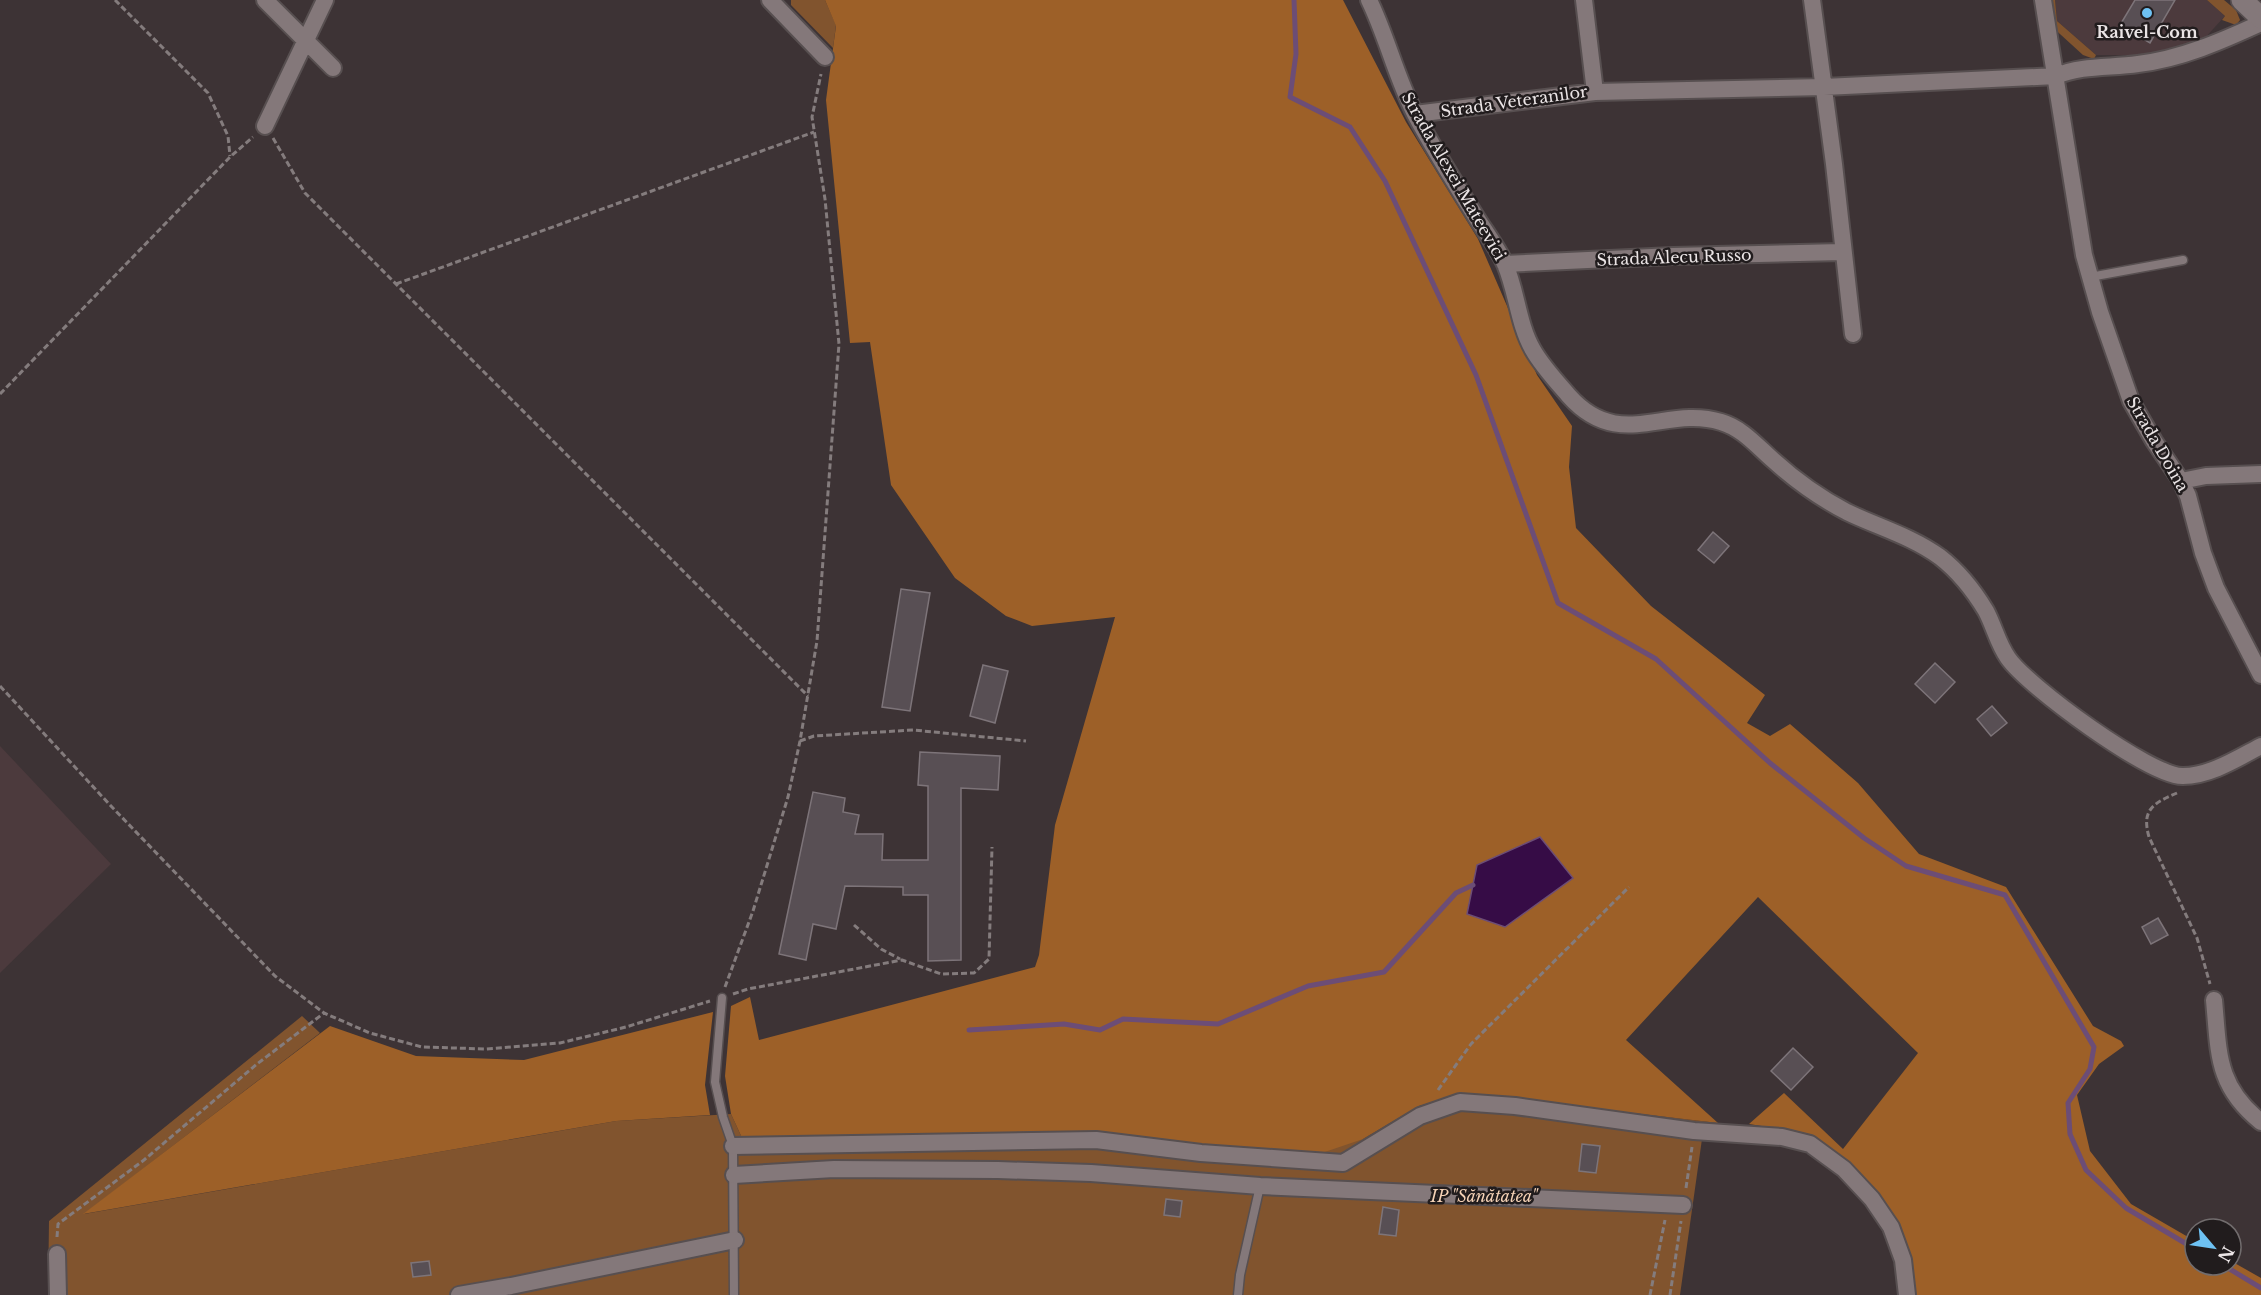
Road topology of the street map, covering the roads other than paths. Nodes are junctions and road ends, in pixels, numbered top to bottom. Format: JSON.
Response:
{"nodes":[{"id":1,"x":266,"y":0,"type":"edge"},
{"id":2,"x":325,"y":0,"type":"edge"},
{"id":3,"x":1369,"y":0,"type":"edge"},
{"id":4,"x":1584,"y":0,"type":"edge"},
{"id":5,"x":1812,"y":0,"type":"edge"},
{"id":6,"x":2043,"y":0,"type":"edge"},
{"id":7,"x":2242,"y":0,"type":"edge"},
{"id":8,"x":777,"y":4,"type":"edge"},
{"id":9,"x":2261,"y":18,"type":"edge"},
{"id":10,"x":2261,"y":23,"type":"edge"},
{"id":11,"x":306,"y":41,"type":"junction"},
{"id":12,"x":825,"y":57,"type":"road end"},
{"id":13,"x":333,"y":68,"type":"dead end"},
{"id":14,"x":2055,"y":76,"type":"junction"},
{"id":15,"x":1824,"y":87,"type":"junction"},
{"id":16,"x":1594,"y":92,"type":"junction"},
{"id":17,"x":1415,"y":114,"type":"junction"},
{"id":18,"x":265,"y":126,"type":"road end"},
{"id":19,"x":1842,"y":252,"type":"junction"},
{"id":20,"x":2183,"y":260,"type":"dead end"},
{"id":21,"x":1505,"y":264,"type":"junction"},
{"id":22,"x":2090,"y":277,"type":"junction"},
{"id":23,"x":1853,"y":334,"type":"dead end"},
{"id":24,"x":2261,"y":474,"type":"edge"},
{"id":25,"x":2181,"y":480,"type":"junction"},
{"id":26,"x":2261,"y":675,"type":"edge"},
{"id":27,"x":2261,"y":746,"type":"edge"},
{"id":28,"x":722,"y":998,"type":"road end"},
{"id":29,"x":2214,"y":1000,"type":"road end"},
{"id":30,"x":2261,"y":1122,"type":"edge"},
{"id":31,"x":733,"y":1146,"type":"junction"},
{"id":32,"x":734,"y":1175,"type":"junction"},
{"id":33,"x":1260,"y":1186,"type":"junction"},
{"id":34,"x":1676,"y":1205,"type":"road end"},
{"id":35,"x":735,"y":1240,"type":"junction"},
{"id":36,"x":57,"y":1254,"type":"road end"},
{"id":37,"x":58,"y":1295,"type":"edge"},
{"id":38,"x":459,"y":1295,"type":"edge"},
{"id":39,"x":734,"y":1295,"type":"edge"},
{"id":40,"x":1239,"y":1295,"type":"edge"},
{"id":41,"x":1907,"y":1295,"type":"edge"}],
"edges":[{"from":1,"to":11,"type":"street"},
{"from":2,"to":11,"type":"street"},
{"from":3,"to":17,"type":"street","name":"Strada Alexei Mateevici"},
{"from":4,"to":16,"type":"street","name":"Strada Veteranilor"},
{"from":5,"to":15,"type":"street"},
{"from":6,"to":14,"type":"street","name":"Strada Doina"},
{"from":7,"to":9,"type":"street"},
{"from":8,"to":12,"type":"street"},
{"from":10,"to":14,"type":"street"},
{"from":11,"to":13,"type":"street"},
{"from":11,"to":18,"type":"street"},
{"from":14,"to":15,"type":"street"},
{"from":14,"to":22,"type":"street","name":"Strada Doina"},
{"from":15,"to":16,"type":"street"},
{"from":15,"to":19,"type":"street"},
{"from":16,"to":17,"type":"street","name":"Strada Veteranilor"},
{"from":17,"to":21,"type":"street","name":"Strada Alexei Mateevici"},
{"from":19,"to":21,"type":"street","name":"Strada Alecu Russo"},
{"from":19,"to":23,"type":"street"},
{"from":20,"to":22,"type":"lane"},
{"from":21,"to":27,"type":"street","name":"Strada Alexei Mateevici"},
{"from":22,"to":25,"type":"street","name":"Strada Doina"},
{"from":24,"to":25,"type":"street"},
{"from":25,"to":26,"type":"street","name":"Strada Doina"},
{"from":28,"to":31,"type":"lane"},
{"from":29,"to":30,"type":"street"},
{"from":31,"to":32,"type":"lane"},
{"from":31,"to":41,"type":"street"},
{"from":32,"to":33,"type":"street"},
{"from":32,"to":35,"type":"lane"},
{"from":33,"to":34,"type":"street"},
{"from":33,"to":40,"type":"lane"},
{"from":35,"to":38,"type":"street"},
{"from":35,"to":39,"type":"lane"},
{"from":36,"to":37,"type":"street"}]}
